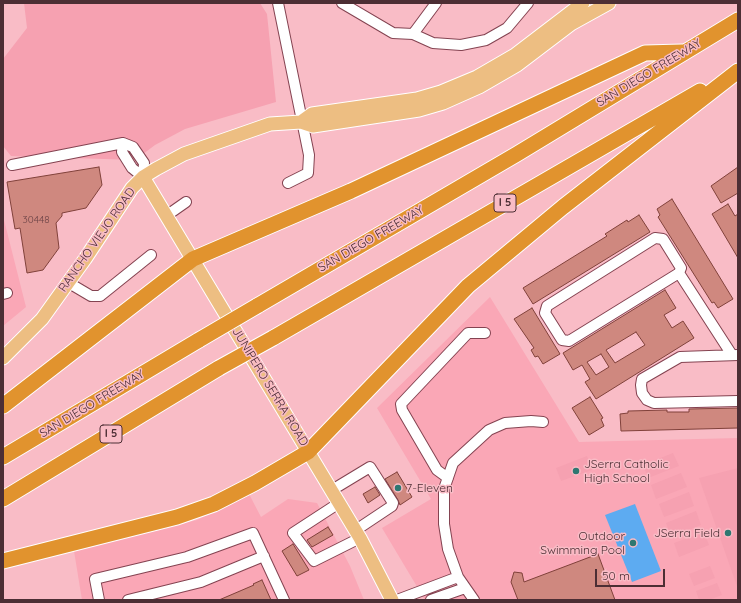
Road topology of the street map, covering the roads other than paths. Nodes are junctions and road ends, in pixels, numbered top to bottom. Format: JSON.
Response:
{"nodes":[{"id":1,"x":278,"y":3,"type":"edge"},
{"id":2,"x":342,"y":3,"type":"edge"},
{"id":3,"x":436,"y":3,"type":"edge"},
{"id":4,"x":528,"y":3,"type":"edge"},
{"id":5,"x":583,"y":3,"type":"edge"},
{"id":6,"x":609,"y":3,"type":"edge"},
{"id":7,"x":594,"y":6,"type":"edge"},
{"id":8,"x":738,"y":20,"type":"edge"},
{"id":9,"x":413,"y":34,"type":"junction"},
{"id":10,"x":682,"y":52,"type":"junction"},
{"id":11,"x":738,"y":70,"type":"edge"},
{"id":12,"x":301,"y":122,"type":"junction"},
{"id":13,"x":12,"y":164,"type":"dead end"},
{"id":14,"x":143,"y":177,"type":"junction"},
{"id":15,"x":288,"y":183,"type":"dead end"},
{"id":16,"x":186,"y":202,"type":"dead end"},
{"id":17,"x":166,"y":216,"type":"junction"},
{"id":18,"x":151,"y":255,"type":"dead end"},
{"id":19,"x":193,"y":259,"type":"junction"},
{"id":20,"x":679,"y":273,"type":"junction"},
{"id":21,"x":68,"y":283,"type":"junction"},
{"id":22,"x":485,"y":332,"type":"dead end"},
{"id":23,"x":735,"y":355,"type":"edge"},
{"id":24,"x":3,"y":358,"type":"edge"},
{"id":25,"x":738,"y":401,"type":"edge"},
{"id":26,"x":3,"y":406,"type":"edge"},
{"id":27,"x":543,"y":422,"type":"dead end"},
{"id":28,"x":308,"y":452,"type":"junction"},
{"id":29,"x":3,"y":456,"type":"edge"},
{"id":30,"x":448,"y":478,"type":"junction"},
{"id":31,"x":332,"y":490,"type":"junction"},
{"id":32,"x":3,"y":499,"type":"edge"},
{"id":33,"x":339,"y":503,"type":"junction"},
{"id":34,"x":358,"y":534,"type":"junction"},
{"id":35,"x":264,"y":556,"type":"junction"},
{"id":36,"x":3,"y":561,"type":"edge"},
{"id":37,"x":458,"y":577,"type":"junction"},
{"id":38,"x":465,"y":588,"type":"junction"},
{"id":39,"x":99,"y":600,"type":"edge"},
{"id":40,"x":128,"y":600,"type":"edge"},
{"id":41,"x":284,"y":600,"type":"edge"},
{"id":42,"x":392,"y":600,"type":"edge"},
{"id":43,"x":397,"y":600,"type":"edge"},
{"id":44,"x":431,"y":600,"type":"edge"},
{"id":45,"x":474,"y":600,"type":"edge"}],
"edges":[{"from":1,"to":12,"type":"street"},
{"from":2,"to":9,"type":"street"},
{"from":3,"to":9,"type":"street"},
{"from":4,"to":9,"type":"street"},
{"from":5,"to":12,"type":"main road","name":"RANCHO VIEJO ROAD"},
{"from":6,"to":7,"type":"main road","name":"RANCHO VIEJO ROAD"},
{"from":7,"to":12,"type":"main road","name":"RANCHO VIEJO ROAD"},
{"from":8,"to":10,"type":"highway","name":"SAN DIEGO FREEWAY"},
{"from":10,"to":19,"type":"highway"},
{"from":10,"to":29,"type":"highway","name":"SAN DIEGO FREEWAY","bridge":true},
{"from":11,"to":28,"type":"highway"},
{"from":11,"to":32,"type":"highway","number":"I 5","bridge":true},
{"from":12,"to":14,"type":"main road","name":"RANCHO VIEJO ROAD"},
{"from":12,"to":15,"type":"street"},
{"from":13,"to":14,"type":"street"},
{"from":14,"to":17,"type":"main road","name":"JUNIPERO SERRA ROAD"},
{"from":14,"to":21,"type":"main road","name":"RANCHO VIEJO ROAD"},
{"from":16,"to":17,"type":"street"},
{"from":17,"to":19,"type":"main road","name":"JUNIPERO SERRA ROAD"},
{"from":18,"to":21,"type":"street"},
{"from":19,"to":26,"type":"highway"},
{"from":19,"to":28,"type":"main road","name":"JUNIPERO SERRA ROAD"},
{"from":20,"to":20,"type":"street"},
{"from":20,"to":23,"type":"street"},
{"from":21,"to":24,"type":"main road","name":"RANCHO VIEJO ROAD"},
{"from":22,"to":30,"type":"street"},
{"from":23,"to":25,"type":"street"},
{"from":27,"to":30,"type":"street"},
{"from":28,"to":31,"type":"main road","name":"JUNIPERO SERRA ROAD"},
{"from":28,"to":36,"type":"highway"},
{"from":30,"to":37,"type":"street"},
{"from":31,"to":33,"type":"main road","name":"JUNIPERO SERRA ROAD"},
{"from":31,"to":34,"type":"street"},
{"from":33,"to":34,"type":"main road","name":"JUNIPERO SERRA ROAD"},
{"from":33,"to":34,"type":"street"},
{"from":34,"to":42,"type":"main road","name":"JUNIPERO SERRA ROAD"},
{"from":35,"to":39,"type":"street"},
{"from":35,"to":40,"type":"street"},
{"from":35,"to":41,"type":"street"},
{"from":37,"to":38,"type":"street"},
{"from":37,"to":43,"type":"street"},
{"from":38,"to":44,"type":"street"},
{"from":38,"to":45,"type":"street"}]}
